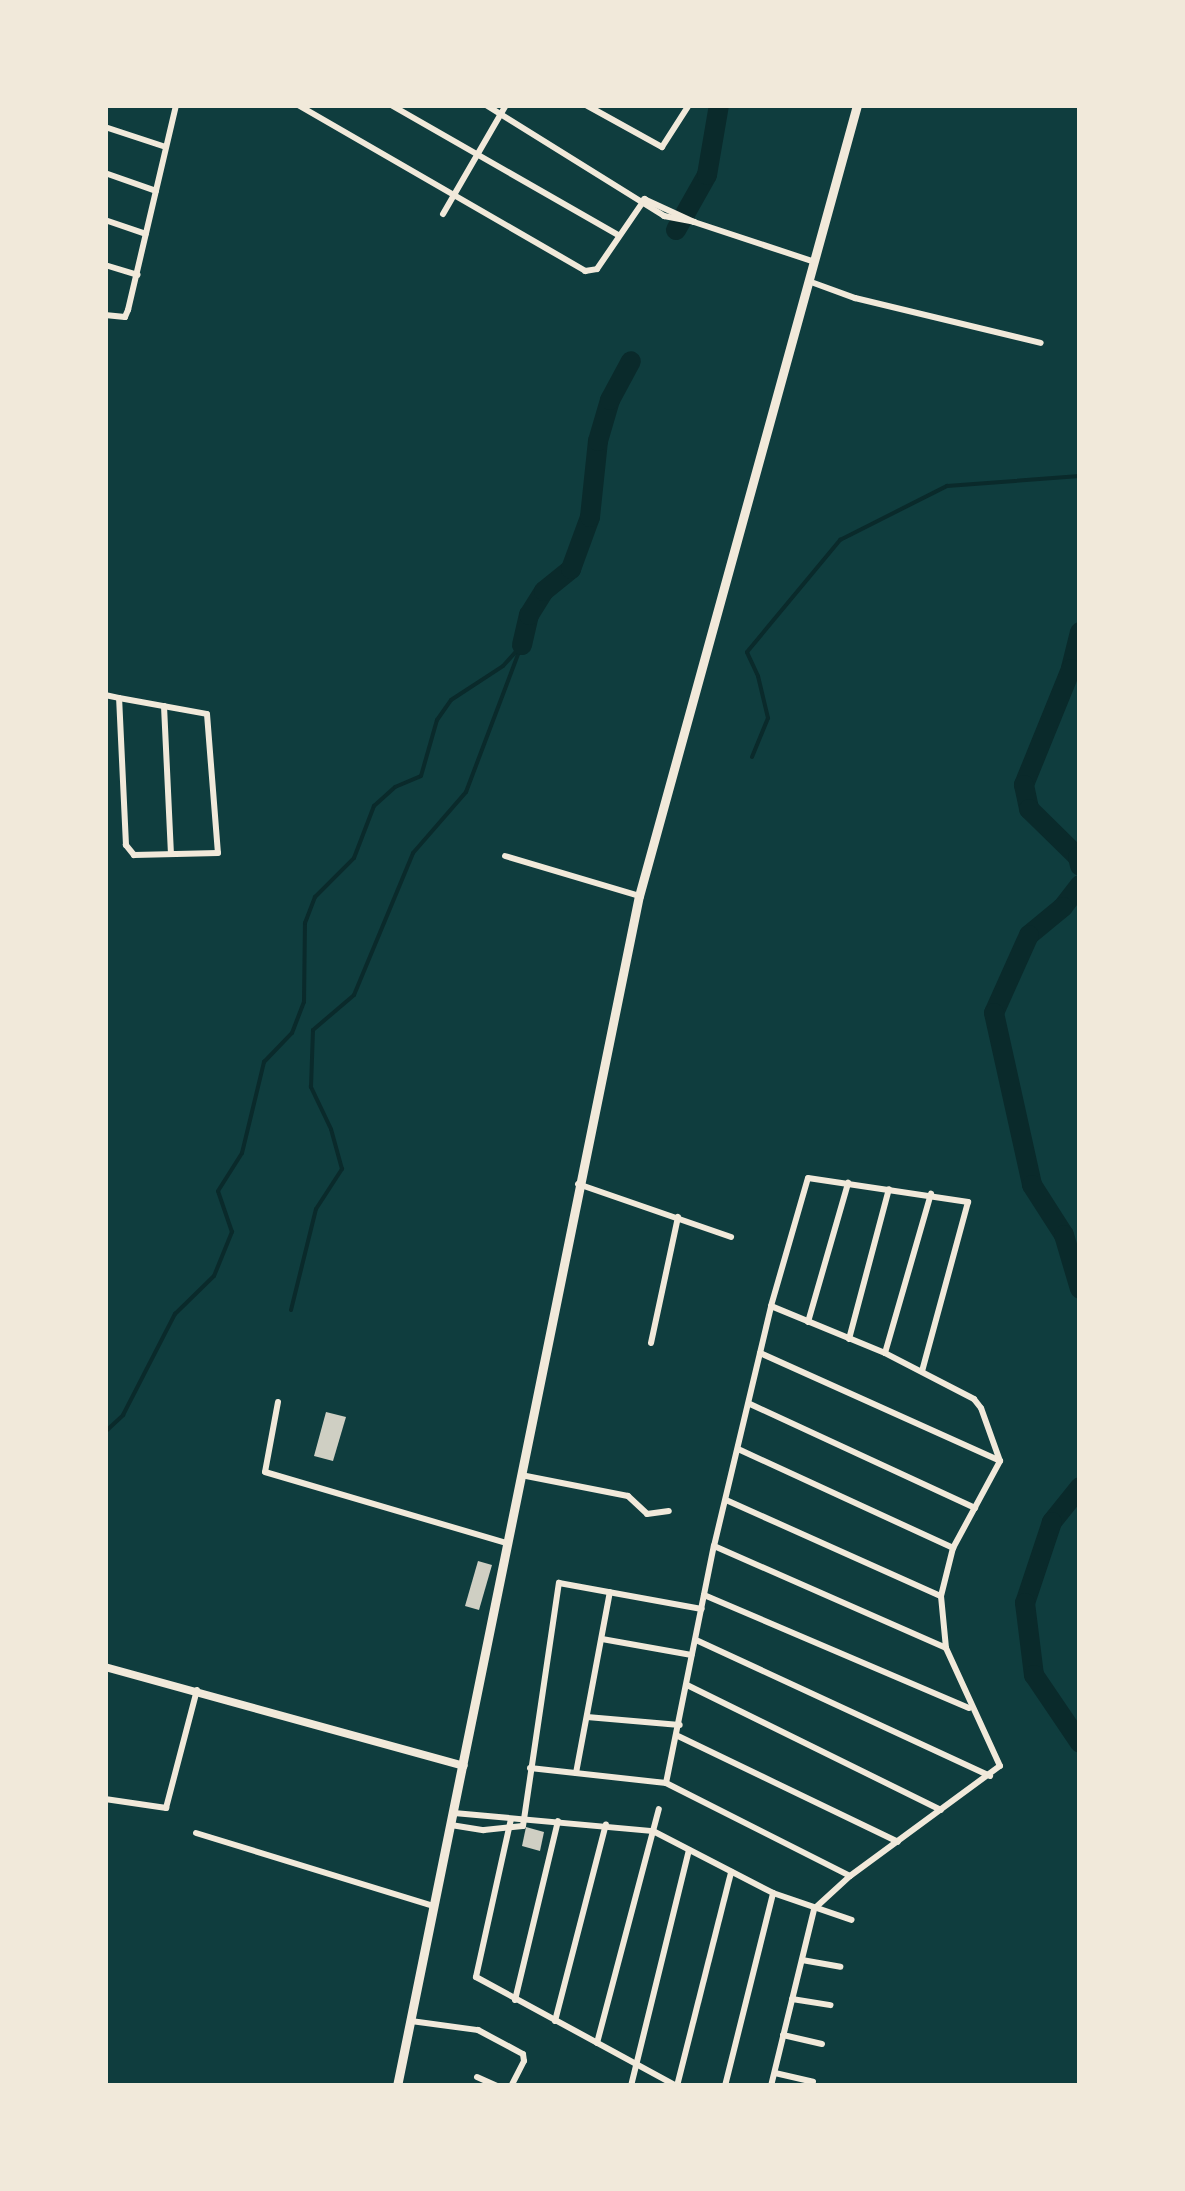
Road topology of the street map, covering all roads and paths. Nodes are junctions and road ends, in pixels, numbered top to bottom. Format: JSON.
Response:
{"nodes":[{"id":1,"x":176,"y":105,"type":"edge"},
{"id":2,"x":298,"y":105,"type":"edge"},
{"id":3,"x":391,"y":105,"type":"edge"},
{"id":4,"x":486,"y":105,"type":"edge"},
{"id":5,"x":506,"y":105,"type":"edge"},
{"id":6,"x":586,"y":105,"type":"edge"},
{"id":7,"x":673,"y":105,"type":"edge"},
{"id":8,"x":858,"y":105,"type":"edge"},
{"id":9,"x":687,"y":108,"type":"edge"},
{"id":10,"x":501,"y":113,"type":"junction"},
{"id":11,"x":105,"y":127,"type":"edge"},
{"id":12,"x":166,"y":147,"type":"junction"},
{"id":13,"x":477,"y":155,"type":"junction"},
{"id":14,"x":105,"y":173,"type":"edge"},
{"id":15,"x":156,"y":191,"type":"junction"},
{"id":16,"x":455,"y":193,"type":"junction"},
{"id":17,"x":644,"y":201,"type":"junction"},
{"id":18,"x":444,"y":214,"type":"dead end"},
{"id":19,"x":105,"y":220,"type":"edge"},
{"id":20,"x":146,"y":234,"type":"junction"},
{"id":21,"x":618,"y":236,"type":"junction"},
{"id":22,"x":816,"y":263,"type":"junction"},
{"id":23,"x":105,"y":265,"type":"edge"},
{"id":24,"x":136,"y":276,"type":"junction"},
{"id":25,"x":811,"y":282,"type":"junction"},
{"id":26,"x":105,"y":314,"type":"edge"},
{"id":27,"x":1041,"y":343,"type":"dead end"},
{"id":28,"x":105,"y":696,"type":"edge"},
{"id":29,"x":119,"y":698,"type":"junction"},
{"id":30,"x":164,"y":706,"type":"junction"},
{"id":31,"x":171,"y":854,"type":"junction"},
{"id":32,"x":505,"y":856,"type":"dead end"},
{"id":33,"x":638,"y":896,"type":"junction"},
{"id":34,"x":848,"y":1183,"type":"junction"},
{"id":35,"x":578,"y":1184,"type":"junction"},
{"id":36,"x":889,"y":1188,"type":"junction"},
{"id":37,"x":932,"y":1194,"type":"junction"},
{"id":38,"x":678,"y":1218,"type":"junction"},
{"id":39,"x":731,"y":1237,"type":"dead end"},
{"id":40,"x":771,"y":1306,"type":"junction"},
{"id":41,"x":808,"y":1322,"type":"junction"},
{"id":42,"x":849,"y":1338,"type":"junction"},
{"id":43,"x":650,"y":1343,"type":"dead end"},
{"id":44,"x":760,"y":1353,"type":"junction"},
{"id":45,"x":885,"y":1353,"type":"junction"},
{"id":46,"x":922,"y":1371,"type":"junction"},
{"id":47,"x":278,"y":1402,"type":"dead end"},
{"id":48,"x":750,"y":1404,"type":"junction"},
{"id":49,"x":738,"y":1449,"type":"junction"},
{"id":50,"x":1000,"y":1461,"type":"junction"},
{"id":51,"x":521,"y":1475,"type":"junction"},
{"id":52,"x":726,"y":1500,"type":"junction"},
{"id":53,"x":975,"y":1508,"type":"junction"},
{"id":54,"x":669,"y":1510,"type":"dead end"},
{"id":55,"x":508,"y":1544,"type":"junction"},
{"id":56,"x":714,"y":1546,"type":"junction"},
{"id":57,"x":952,"y":1548,"type":"junction"},
{"id":58,"x":610,"y":1592,"type":"junction"},
{"id":59,"x":704,"y":1595,"type":"junction"},
{"id":60,"x":941,"y":1596,"type":"junction"},
{"id":61,"x":702,"y":1609,"type":"junction"},
{"id":62,"x":602,"y":1639,"type":"junction"},
{"id":63,"x":696,"y":1640,"type":"junction"},
{"id":64,"x":946,"y":1648,"type":"junction"},
{"id":65,"x":692,"y":1655,"type":"junction"},
{"id":66,"x":105,"y":1667,"type":"edge"},
{"id":67,"x":687,"y":1685,"type":"junction"},
{"id":68,"x":198,"y":1690,"type":"junction"},
{"id":69,"x":970,"y":1708,"type":"junction"},
{"id":70,"x":587,"y":1717,"type":"junction"},
{"id":71,"x":680,"y":1725,"type":"junction"},
{"id":72,"x":678,"y":1736,"type":"junction"},
{"id":73,"x":464,"y":1766,"type":"junction"},
{"id":74,"x":530,"y":1768,"type":"junction"},
{"id":75,"x":576,"y":1773,"type":"junction"},
{"id":76,"x":991,"y":1776,"type":"junction"},
{"id":77,"x":666,"y":1782,"type":"junction"},
{"id":78,"x":105,"y":1800,"type":"edge"},
{"id":79,"x":659,"y":1808,"type":"dead end"},
{"id":80,"x":941,"y":1810,"type":"junction"},
{"id":81,"x":454,"y":1814,"type":"junction"},
{"id":82,"x":511,"y":1819,"type":"junction"},
{"id":83,"x":558,"y":1821,"type":"junction"},
{"id":84,"x":523,"y":1824,"type":"junction"},
{"id":85,"x":606,"y":1824,"type":"junction"},
{"id":86,"x":451,"y":1825,"type":"junction"},
{"id":87,"x":509,"y":1830,"type":"junction"},
{"id":88,"x":653,"y":1832,"type":"junction"},
{"id":89,"x":196,"y":1834,"type":"dead end"},
{"id":90,"x":898,"y":1842,"type":"junction"},
{"id":91,"x":689,"y":1850,"type":"junction"},
{"id":92,"x":731,"y":1872,"type":"junction"},
{"id":93,"x":850,"y":1876,"type":"junction"},
{"id":94,"x":773,"y":1893,"type":"junction"},
{"id":95,"x":434,"y":1907,"type":"junction"},
{"id":96,"x":814,"y":1909,"type":"junction"},
{"id":97,"x":852,"y":1920,"type":"dead end"},
{"id":98,"x":802,"y":1960,"type":"junction"},
{"id":99,"x":840,"y":1967,"type":"dead end"},
{"id":100,"x":792,"y":1999,"type":"junction"},
{"id":101,"x":515,"y":2000,"type":"junction"},
{"id":102,"x":831,"y":2006,"type":"dead end"},
{"id":103,"x":410,"y":2021,"type":"junction"},
{"id":104,"x":555,"y":2021,"type":"junction"},
{"id":105,"x":783,"y":2035,"type":"junction"},
{"id":106,"x":597,"y":2044,"type":"junction"},
{"id":107,"x":822,"y":2044,"type":"dead end"},
{"id":108,"x":636,"y":2067,"type":"junction"},
{"id":109,"x":775,"y":2073,"type":"junction"},
{"id":110,"x":477,"y":2077,"type":"dead end"},
{"id":111,"x":813,"y":2082,"type":"dead end"},
{"id":112,"x":397,"y":2086,"type":"edge"},
{"id":113,"x":497,"y":2086,"type":"edge"},
{"id":114,"x":511,"y":2086,"type":"edge"},
{"id":115,"x":631,"y":2086,"type":"edge"},
{"id":116,"x":677,"y":2086,"type":"edge"},
{"id":117,"x":725,"y":2086,"type":"edge"},
{"id":118,"x":771,"y":2086,"type":"edge"}],
"edges":[{"from":1,"to":12,"type":"street"},
{"from":2,"to":16,"type":"street"},
{"from":3,"to":13,"type":"street"},
{"from":4,"to":10,"type":"street"},
{"from":5,"to":10,"type":"street"},
{"from":6,"to":9,"type":"street"},
{"from":7,"to":9,"type":"street"},
{"from":8,"to":22,"type":"main road"},
{"from":10,"to":13,"type":"street"},
{"from":10,"to":17,"type":"street"},
{"from":11,"to":12,"type":"street"},
{"from":12,"to":15,"type":"street"},
{"from":13,"to":16,"type":"street"},
{"from":13,"to":21,"type":"street"},
{"from":14,"to":15,"type":"street"},
{"from":15,"to":20,"type":"street"},
{"from":16,"to":18,"type":"street"},
{"from":16,"to":21,"type":"street"},
{"from":17,"to":21,"type":"street"},
{"from":17,"to":22,"type":"street"},
{"from":19,"to":20,"type":"street"},
{"from":20,"to":24,"type":"street"},
{"from":22,"to":25,"type":"main road"},
{"from":23,"to":24,"type":"street"},
{"from":24,"to":26,"type":"street"},
{"from":25,"to":27,"type":"street"},
{"from":25,"to":33,"type":"main road"},
{"from":28,"to":29,"type":"street"},
{"from":29,"to":30,"type":"street"},
{"from":29,"to":31,"type":"street"},
{"from":30,"to":31,"type":"street"},
{"from":30,"to":31,"type":"street"},
{"from":32,"to":33,"type":"street"},
{"from":33,"to":35,"type":"main road"},
{"from":34,"to":36,"type":"street"},
{"from":34,"to":40,"type":"street"},
{"from":34,"to":41,"type":"street"},
{"from":35,"to":38,"type":"street"},
{"from":35,"to":51,"type":"main road"},
{"from":36,"to":37,"type":"street"},
{"from":36,"to":42,"type":"street"},
{"from":37,"to":45,"type":"street"},
{"from":37,"to":46,"type":"street"},
{"from":38,"to":39,"type":"street"},
{"from":38,"to":43,"type":"street"},
{"from":40,"to":41,"type":"street"},
{"from":40,"to":44,"type":"street"},
{"from":41,"to":42,"type":"street"},
{"from":42,"to":45,"type":"street"},
{"from":44,"to":48,"type":"street"},
{"from":44,"to":50,"type":"street"},
{"from":45,"to":46,"type":"street"},
{"from":46,"to":50,"type":"street"},
{"from":47,"to":55,"type":"street"},
{"from":48,"to":49,"type":"street"},
{"from":48,"to":53,"type":"street"},
{"from":49,"to":52,"type":"street"},
{"from":49,"to":57,"type":"street"},
{"from":50,"to":53,"type":"street"},
{"from":51,"to":54,"type":"street"},
{"from":51,"to":55,"type":"main road"},
{"from":52,"to":56,"type":"street"},
{"from":52,"to":60,"type":"street"},
{"from":53,"to":57,"type":"street"},
{"from":55,"to":73,"type":"main road"},
{"from":56,"to":59,"type":"street"},
{"from":56,"to":64,"type":"street"},
{"from":57,"to":60,"type":"street"},
{"from":58,"to":61,"type":"street"},
{"from":58,"to":62,"type":"street"},
{"from":58,"to":74,"type":"street"},
{"from":59,"to":61,"type":"street"},
{"from":59,"to":69,"type":"street"},
{"from":60,"to":64,"type":"street"},
{"from":61,"to":63,"type":"street"},
{"from":62,"to":65,"type":"street"},
{"from":62,"to":70,"type":"street"},
{"from":63,"to":65,"type":"street"},
{"from":63,"to":76,"type":"street"},
{"from":64,"to":69,"type":"street"},
{"from":65,"to":67,"type":"street"},
{"from":66,"to":68,"type":"street"},
{"from":67,"to":71,"type":"street"},
{"from":67,"to":80,"type":"street"},
{"from":68,"to":73,"type":"street"},
{"from":68,"to":78,"type":"street"},
{"from":69,"to":76,"type":"street"},
{"from":70,"to":71,"type":"street"},
{"from":70,"to":75,"type":"street"},
{"from":71,"to":72,"type":"street"},
{"from":72,"to":77,"type":"street"},
{"from":72,"to":90,"type":"street"},
{"from":73,"to":81,"type":"main road"},
{"from":74,"to":75,"type":"street"},
{"from":74,"to":84,"type":"street"},
{"from":75,"to":77,"type":"street"},
{"from":76,"to":80,"type":"street"},
{"from":77,"to":93,"type":"street"},
{"from":79,"to":88,"type":"street"},
{"from":80,"to":90,"type":"street"},
{"from":81,"to":82,"type":"street"},
{"from":81,"to":86,"type":"main road"},
{"from":82,"to":84,"type":"street"},
{"from":82,"to":87,"type":"street"},
{"from":83,"to":84,"type":"street"},
{"from":83,"to":85,"type":"street"},
{"from":83,"to":101,"type":"street"},
{"from":84,"to":87,"type":"street"},
{"from":85,"to":88,"type":"street"},
{"from":85,"to":104,"type":"street"},
{"from":86,"to":87,"type":"street"},
{"from":86,"to":95,"type":"main road"},
{"from":87,"to":101,"type":"street"},
{"from":88,"to":91,"type":"street"},
{"from":88,"to":106,"type":"street"},
{"from":89,"to":95,"type":"street"},
{"from":90,"to":93,"type":"street"},
{"from":91,"to":92,"type":"street"},
{"from":91,"to":108,"type":"street"},
{"from":92,"to":94,"type":"street"},
{"from":92,"to":116,"type":"street"},
{"from":93,"to":96,"type":"street"},
{"from":94,"to":96,"type":"street"},
{"from":94,"to":117,"type":"street"},
{"from":95,"to":103,"type":"main road"},
{"from":96,"to":97,"type":"street"},
{"from":96,"to":98,"type":"street"},
{"from":98,"to":99,"type":"street"},
{"from":98,"to":100,"type":"street"},
{"from":100,"to":102,"type":"street"},
{"from":100,"to":105,"type":"street"},
{"from":101,"to":104,"type":"street"},
{"from":103,"to":112,"type":"main road"},
{"from":103,"to":114,"type":"street"},
{"from":104,"to":106,"type":"street"},
{"from":105,"to":107,"type":"street"},
{"from":105,"to":109,"type":"street"},
{"from":106,"to":108,"type":"street"},
{"from":108,"to":115,"type":"street"},
{"from":108,"to":116,"type":"street"},
{"from":109,"to":111,"type":"street"},
{"from":109,"to":118,"type":"street"},
{"from":110,"to":113,"type":"street"}]}
